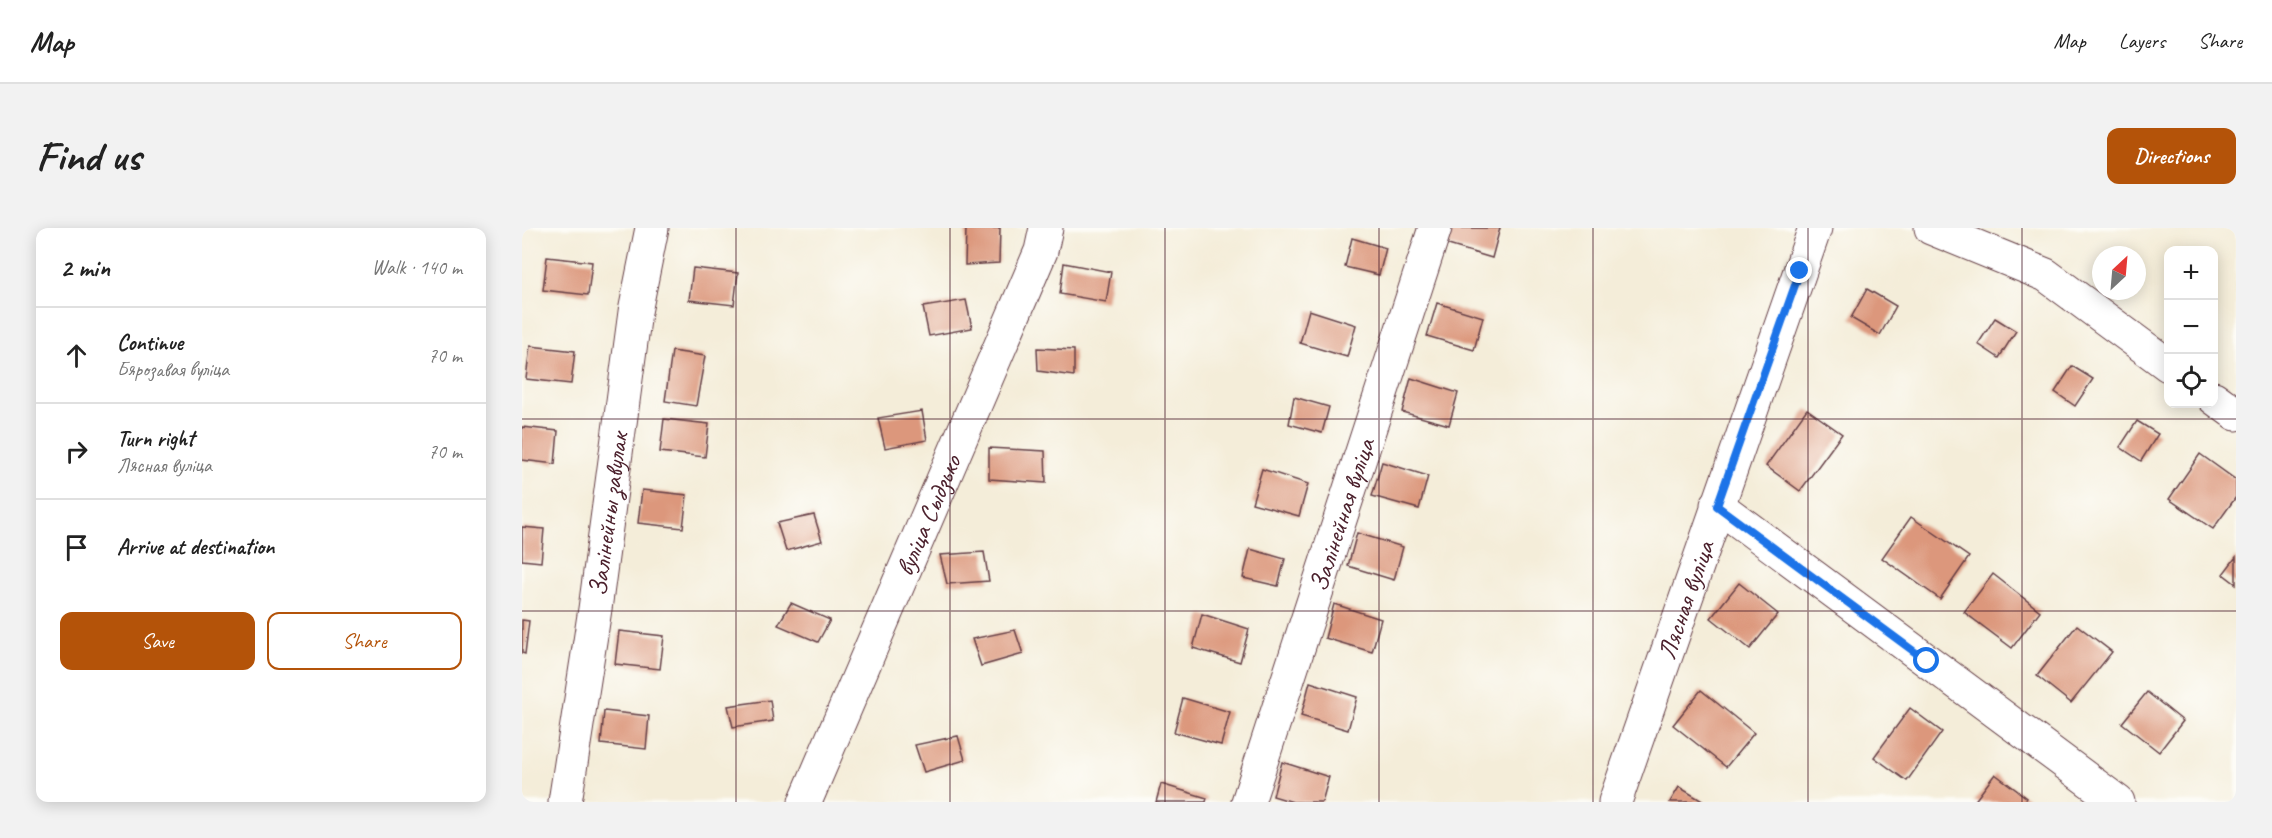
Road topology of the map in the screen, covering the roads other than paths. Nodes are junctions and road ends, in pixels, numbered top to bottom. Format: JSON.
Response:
{"nodes":[{"id":1,"x":652,"y":228,"type":"edge"},
{"id":2,"x":1046,"y":228,"type":"edge"},
{"id":3,"x":1435,"y":228,"type":"edge"},
{"id":4,"x":1815,"y":228,"type":"edge"},
{"id":5,"x":1932,"y":228,"type":"edge"},
{"id":6,"x":2164,"y":361,"type":"edge"},
{"id":7,"x":2218,"y":401,"type":"edge"},
{"id":8,"x":2236,"y":414,"type":"edge"},
{"id":9,"x":1717,"y":506,"type":"junction"},
{"id":10,"x":566,"y":802,"type":"edge"},
{"id":11,"x":805,"y":802,"type":"edge"},
{"id":12,"x":1248,"y":802,"type":"edge"},
{"id":13,"x":1615,"y":802,"type":"edge"},
{"id":14,"x":2118,"y":802,"type":"edge"}],
"edges":[{"from":1,"to":10,"type":"street","name":"Залінейны завулак"},
{"from":2,"to":11,"type":"street","name":"вуліца Сыдзько"},
{"from":3,"to":12,"type":"street","name":"Залінейная вуліца"},
{"from":4,"to":9,"type":"street","name":"Лясная вуліца"},
{"from":5,"to":6,"type":"street"},
{"from":7,"to":8,"type":"street"},
{"from":9,"to":13,"type":"street","name":"Лясная вуліца"},
{"from":9,"to":14,"type":"street"}]}
